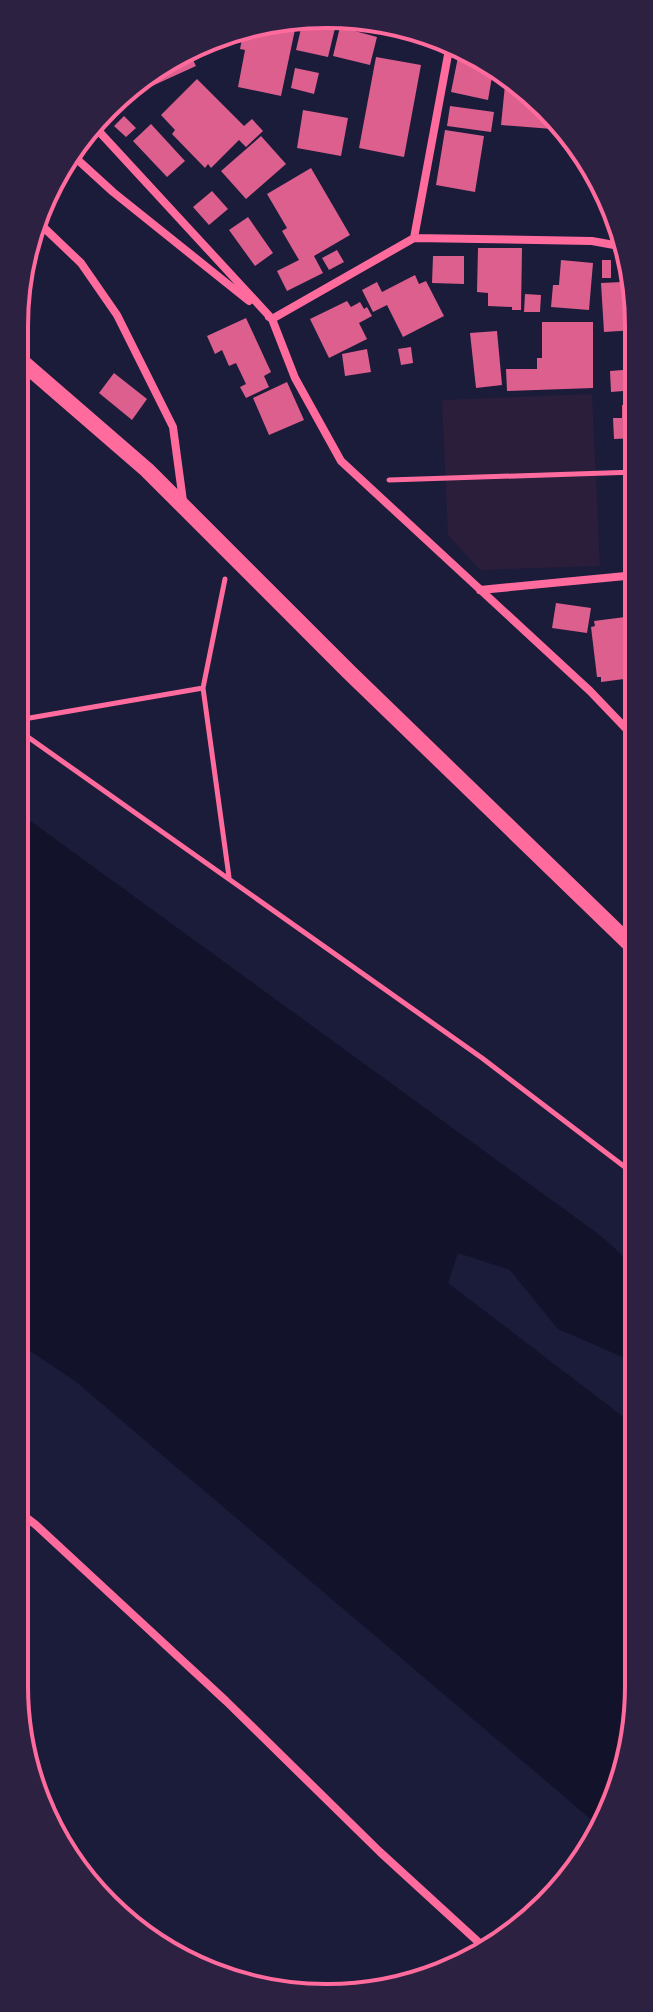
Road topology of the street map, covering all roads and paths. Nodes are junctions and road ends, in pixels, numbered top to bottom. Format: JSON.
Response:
{"nodes":[{"id":1,"x":448,"y":54,"type":"edge"},
{"id":2,"x":100,"y":133,"type":"edge"},
{"id":3,"x":78,"y":160,"type":"edge"},
{"id":4,"x":45,"y":229,"type":"edge"},
{"id":5,"x":414,"y":238,"type":"junction"},
{"id":6,"x":614,"y":245,"type":"edge"},
{"id":7,"x":272,"y":319,"type":"junction"},
{"id":8,"x":28,"y":367,"type":"edge"},
{"id":9,"x":625,"y":472,"type":"edge"},
{"id":10,"x":362,"y":481,"type":"junction"},
{"id":11,"x":183,"y":506,"type":"junction"},
{"id":12,"x":231,"y":552,"type":"junction"},
{"id":13,"x":625,"y":576,"type":"edge"},
{"id":14,"x":480,"y":590,"type":"junction"},
{"id":15,"x":203,"y":688,"type":"junction"},
{"id":16,"x":28,"y":718,"type":"edge"},
{"id":17,"x":625,"y":728,"type":"edge"},
{"id":18,"x":28,"y":737,"type":"edge"},
{"id":19,"x":229,"y":878,"type":"junction"},
{"id":20,"x":625,"y":939,"type":"edge"},
{"id":21,"x":625,"y":1167,"type":"edge"},
{"id":22,"x":28,"y":1519,"type":"edge"},
{"id":23,"x":479,"y":1942,"type":"edge"}],
"edges":[{"from":1,"to":5,"type":"street"},
{"from":2,"to":7,"type":"street"},
{"from":3,"to":7,"type":"street"},
{"from":4,"to":11,"type":"street"},
{"from":5,"to":6,"type":"street"},
{"from":5,"to":7,"type":"street"},
{"from":7,"to":10,"type":"street"},
{"from":8,"to":11,"type":"main road"},
{"from":9,"to":10,"type":"path"},
{"from":10,"to":14,"type":"street"},
{"from":11,"to":12,"type":"main road"},
{"from":12,"to":15,"type":"path"},
{"from":12,"to":20,"type":"main road"},
{"from":13,"to":14,"type":"street"},
{"from":14,"to":17,"type":"street"},
{"from":15,"to":16,"type":"path"},
{"from":15,"to":19,"type":"path"},
{"from":18,"to":19,"type":"path"},
{"from":19,"to":21,"type":"path"},
{"from":22,"to":23,"type":"street"}]}
